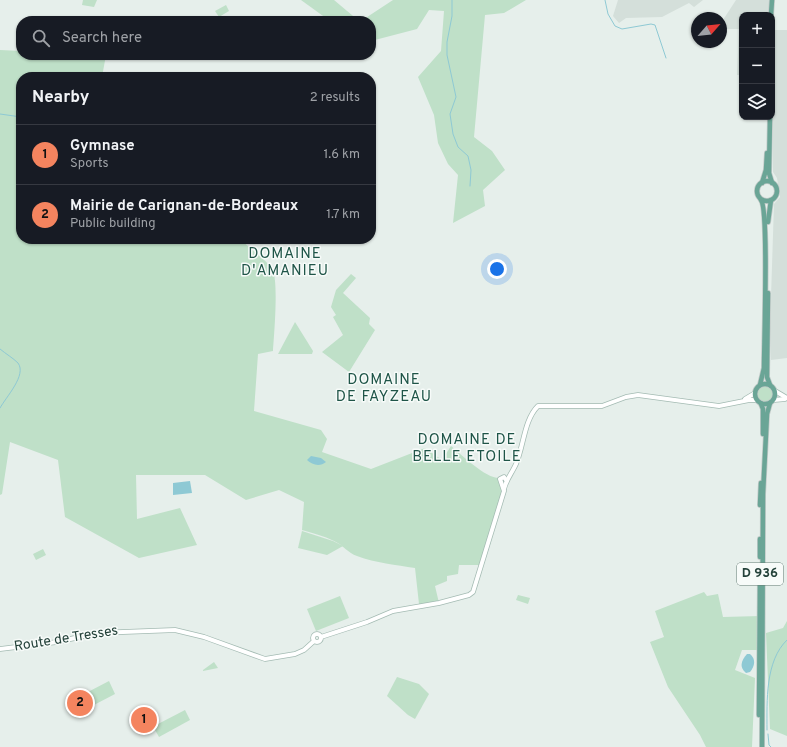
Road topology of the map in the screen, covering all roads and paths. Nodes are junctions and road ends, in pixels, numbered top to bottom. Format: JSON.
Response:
{"nodes":[{"id":1,"x":770,"y":0,"type":"edge"},
{"id":2,"x":770,"y":12,"type":"edge"},
{"id":3,"x":769,"y":120,"type":"edge"},
{"id":4,"x":769,"y":120,"type":"edge"},
{"id":5,"x":762,"y":183,"type":"junction"},
{"id":6,"x":772,"y":183,"type":"junction"},
{"id":7,"x":761,"y":200,"type":"junction"},
{"id":8,"x":771,"y":200,"type":"junction"},
{"id":9,"x":760,"y":385,"type":"junction"},
{"id":10,"x":770,"y":385,"type":"junction"},
{"id":11,"x":775,"y":391,"type":"junction"},
{"id":12,"x":754,"y":393,"type":"junction"},
{"id":13,"x":787,"y":399,"type":"edge"},
{"id":14,"x":772,"y":401,"type":"junction"},
{"id":15,"x":739,"y":402,"type":"junction"},
{"id":16,"x":759,"y":402,"type":"junction"},
{"id":17,"x":0,"y":649,"type":"edge"},
{"id":18,"x":761,"y":746,"type":"edge"}],
"edges":[{"from":1,"to":2,"type":"main road"},
{"from":3,"to":5,"type":"main road"},
{"from":4,"to":6,"type":"main road"},
{"from":5,"to":6,"type":"main road"},
{"from":5,"to":7,"type":"main road"},
{"from":6,"to":8,"type":"main road"},
{"from":7,"to":8,"type":"main road"},
{"from":7,"to":9,"type":"main road"},
{"from":8,"to":10,"type":"main road"},
{"from":9,"to":10,"type":"main road"},
{"from":9,"to":12,"type":"main road"},
{"from":10,"to":11,"type":"main road"},
{"from":11,"to":13,"type":"street"},
{"from":11,"to":14,"type":"main road"},
{"from":12,"to":15,"type":"street"},
{"from":12,"to":16,"type":"main road"},
{"from":13,"to":14,"type":"street"},
{"from":14,"to":16,"type":"main road"},
{"from":14,"to":18,"type":"main road","number":"D 936"},
{"from":15,"to":16,"type":"street"},
{"from":15,"to":17,"type":"street","name":"Route de Tresses"},
{"from":16,"to":18,"type":"main road","number":"D 936"}]}
